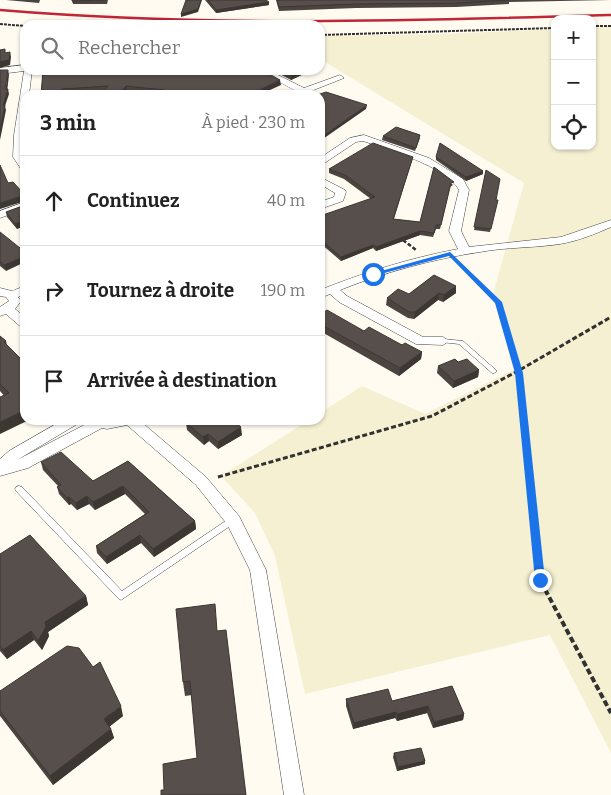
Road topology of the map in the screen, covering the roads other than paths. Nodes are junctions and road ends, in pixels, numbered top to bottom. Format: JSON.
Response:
{"nodes":[{"id":1,"x":20,"y":68,"type":"edge"},
{"id":2,"x":0,"y":70,"type":"edge"},
{"id":3,"x":27,"y":75,"type":"edge"},
{"id":4,"x":271,"y":75,"type":"edge"},
{"id":5,"x":340,"y":78,"type":"dead end"},
{"id":6,"x":25,"y":90,"type":"edge"},
{"id":7,"x":301,"y":90,"type":"edge"},
{"id":8,"x":306,"y":90,"type":"edge"},
{"id":9,"x":20,"y":128,"type":"edge"},
{"id":10,"x":325,"y":160,"type":"edge"},
{"id":11,"x":20,"y":161,"type":"edge"},
{"id":12,"x":325,"y":182,"type":"edge"},
{"id":13,"x":325,"y":204,"type":"edge"},
{"id":14,"x":20,"y":207,"type":"edge"},
{"id":15,"x":0,"y":215,"type":"edge"},
{"id":16,"x":611,"y":223,"type":"edge"},
{"id":17,"x":465,"y":251,"type":"junction"},
{"id":18,"x":326,"y":291,"type":"edge"},
{"id":19,"x":0,"y":292,"type":"edge"},
{"id":20,"x":20,"y":292,"type":"edge"},
{"id":21,"x":13,"y":296,"type":"junction"},
{"id":22,"x":4,"y":310,"type":"edge"},
{"id":23,"x":20,"y":321,"type":"edge"},
{"id":24,"x":443,"y":341,"type":"joint"},
{"id":25,"x":494,"y":370,"type":"dead end"},
{"id":26,"x":65,"y":425,"type":"edge"},
{"id":27,"x":91,"y":425,"type":"edge"},
{"id":28,"x":134,"y":425,"type":"edge"},
{"id":29,"x":0,"y":469,"type":"edge"},
{"id":30,"x":19,"y":490,"type":"dead end"},
{"id":31,"x":233,"y":520,"type":"junction"},
{"id":32,"x":294,"y":795,"type":"edge"}],
"edges":[{"from":1,"to":2,"type":"street"},
{"from":3,"to":6,"type":"street"},
{"from":4,"to":7,"type":"street"},
{"from":5,"to":8,"type":"street"},
{"from":9,"to":11,"type":"street"},
{"from":10,"to":17,"type":"street"},
{"from":12,"to":13,"type":"street"},
{"from":14,"to":15,"type":"street"},
{"from":16,"to":17,"type":"street"},
{"from":17,"to":18,"type":"street"},
{"from":18,"to":24,"type":"street"},
{"from":19,"to":21,"type":"street"},
{"from":20,"to":21,"type":"street"},
{"from":21,"to":22,"type":"street"},
{"from":22,"to":23,"type":"street"},
{"from":24,"to":25,"type":"lane"},
{"from":26,"to":29,"type":"street"},
{"from":27,"to":29,"type":"street"},
{"from":28,"to":31,"type":"street"},
{"from":30,"to":31,"type":"lane"},
{"from":31,"to":32,"type":"street"}]}
